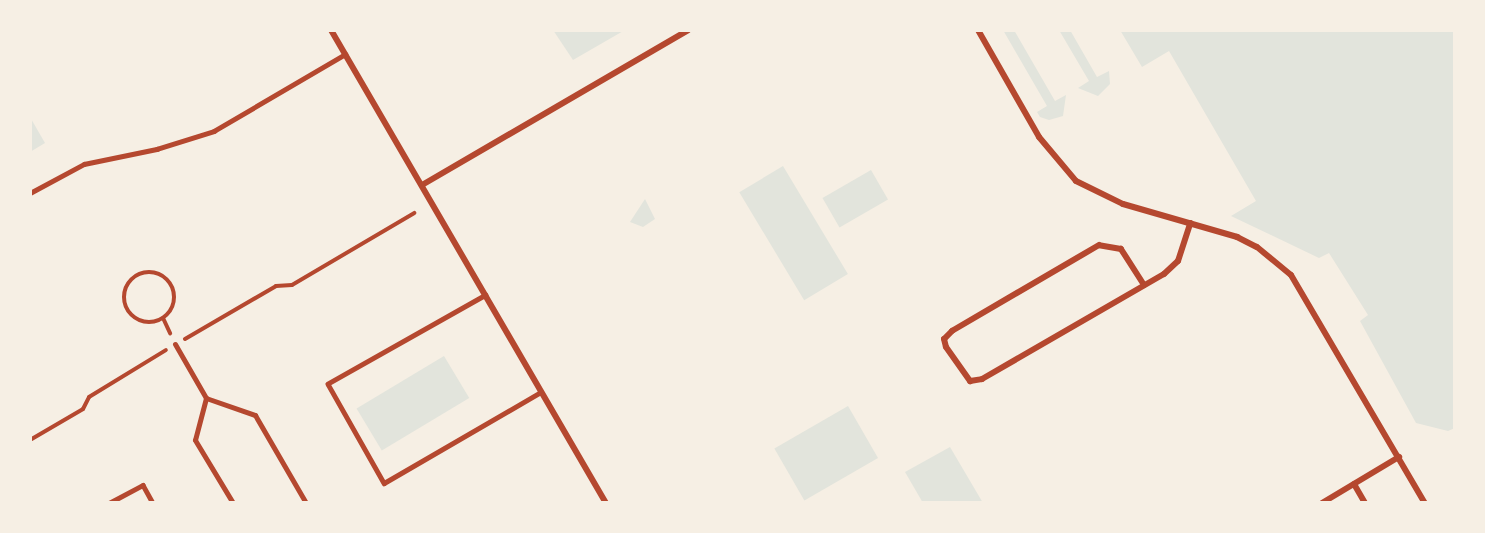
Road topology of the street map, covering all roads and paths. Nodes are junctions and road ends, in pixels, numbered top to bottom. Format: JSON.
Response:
{"nodes":[{"id":1,"x":331,"y":30,"type":"edge"},
{"id":2,"x":688,"y":30,"type":"edge"},
{"id":3,"x":978,"y":30,"type":"edge"},
{"id":4,"x":345,"y":54,"type":"junction"},
{"id":5,"x":422,"y":185,"type":"junction"},
{"id":6,"x":30,"y":193,"type":"edge"},
{"id":7,"x":414,"y":213,"type":"dead end"},
{"id":8,"x":1190,"y":224,"type":"junction"},
{"id":9,"x":1144,"y":285,"type":"junction"},
{"id":10,"x":486,"y":295,"type":"junction"},
{"id":11,"x":163,"y":318,"type":"joint"},
{"id":12,"x":176,"y":344,"type":"junction"},
{"id":13,"x":541,"y":392,"type":"junction"},
{"id":14,"x":206,"y":398,"type":"junction"},
{"id":15,"x":30,"y":440,"type":"edge"},
{"id":16,"x":1399,"y":457,"type":"junction"},
{"id":17,"x":1354,"y":484,"type":"junction"},
{"id":18,"x":109,"y":503,"type":"edge"},
{"id":19,"x":153,"y":503,"type":"edge"},
{"id":20,"x":232,"y":503,"type":"edge"},
{"id":21,"x":306,"y":503,"type":"edge"},
{"id":22,"x":606,"y":503,"type":"edge"},
{"id":23,"x":1322,"y":503,"type":"edge"},
{"id":24,"x":1365,"y":503,"type":"edge"},
{"id":25,"x":1425,"y":503,"type":"edge"}],
"edges":[{"from":1,"to":4,"type":"street"},
{"from":2,"to":5,"type":"street"},
{"from":3,"to":8,"type":"street"},
{"from":4,"to":5,"type":"street"},
{"from":4,"to":6,"type":"lane"},
{"from":5,"to":10,"type":"street"},
{"from":7,"to":12,"type":"path"},
{"from":8,"to":9,"type":"street"},
{"from":8,"to":16,"type":"street"},
{"from":9,"to":9,"type":"street"},
{"from":10,"to":13,"type":"street"},
{"from":10,"to":13,"type":"lane"},
{"from":11,"to":11,"type":"path"},
{"from":12,"to":14,"type":"street"},
{"from":12,"to":15,"type":"path"},
{"from":13,"to":22,"type":"street"},
{"from":14,"to":20,"type":"street"},
{"from":14,"to":21,"type":"street"},
{"from":16,"to":17,"type":"street"},
{"from":16,"to":25,"type":"street"},
{"from":17,"to":23,"type":"street"},
{"from":17,"to":24,"type":"street"},
{"from":18,"to":19,"type":"lane"}]}
